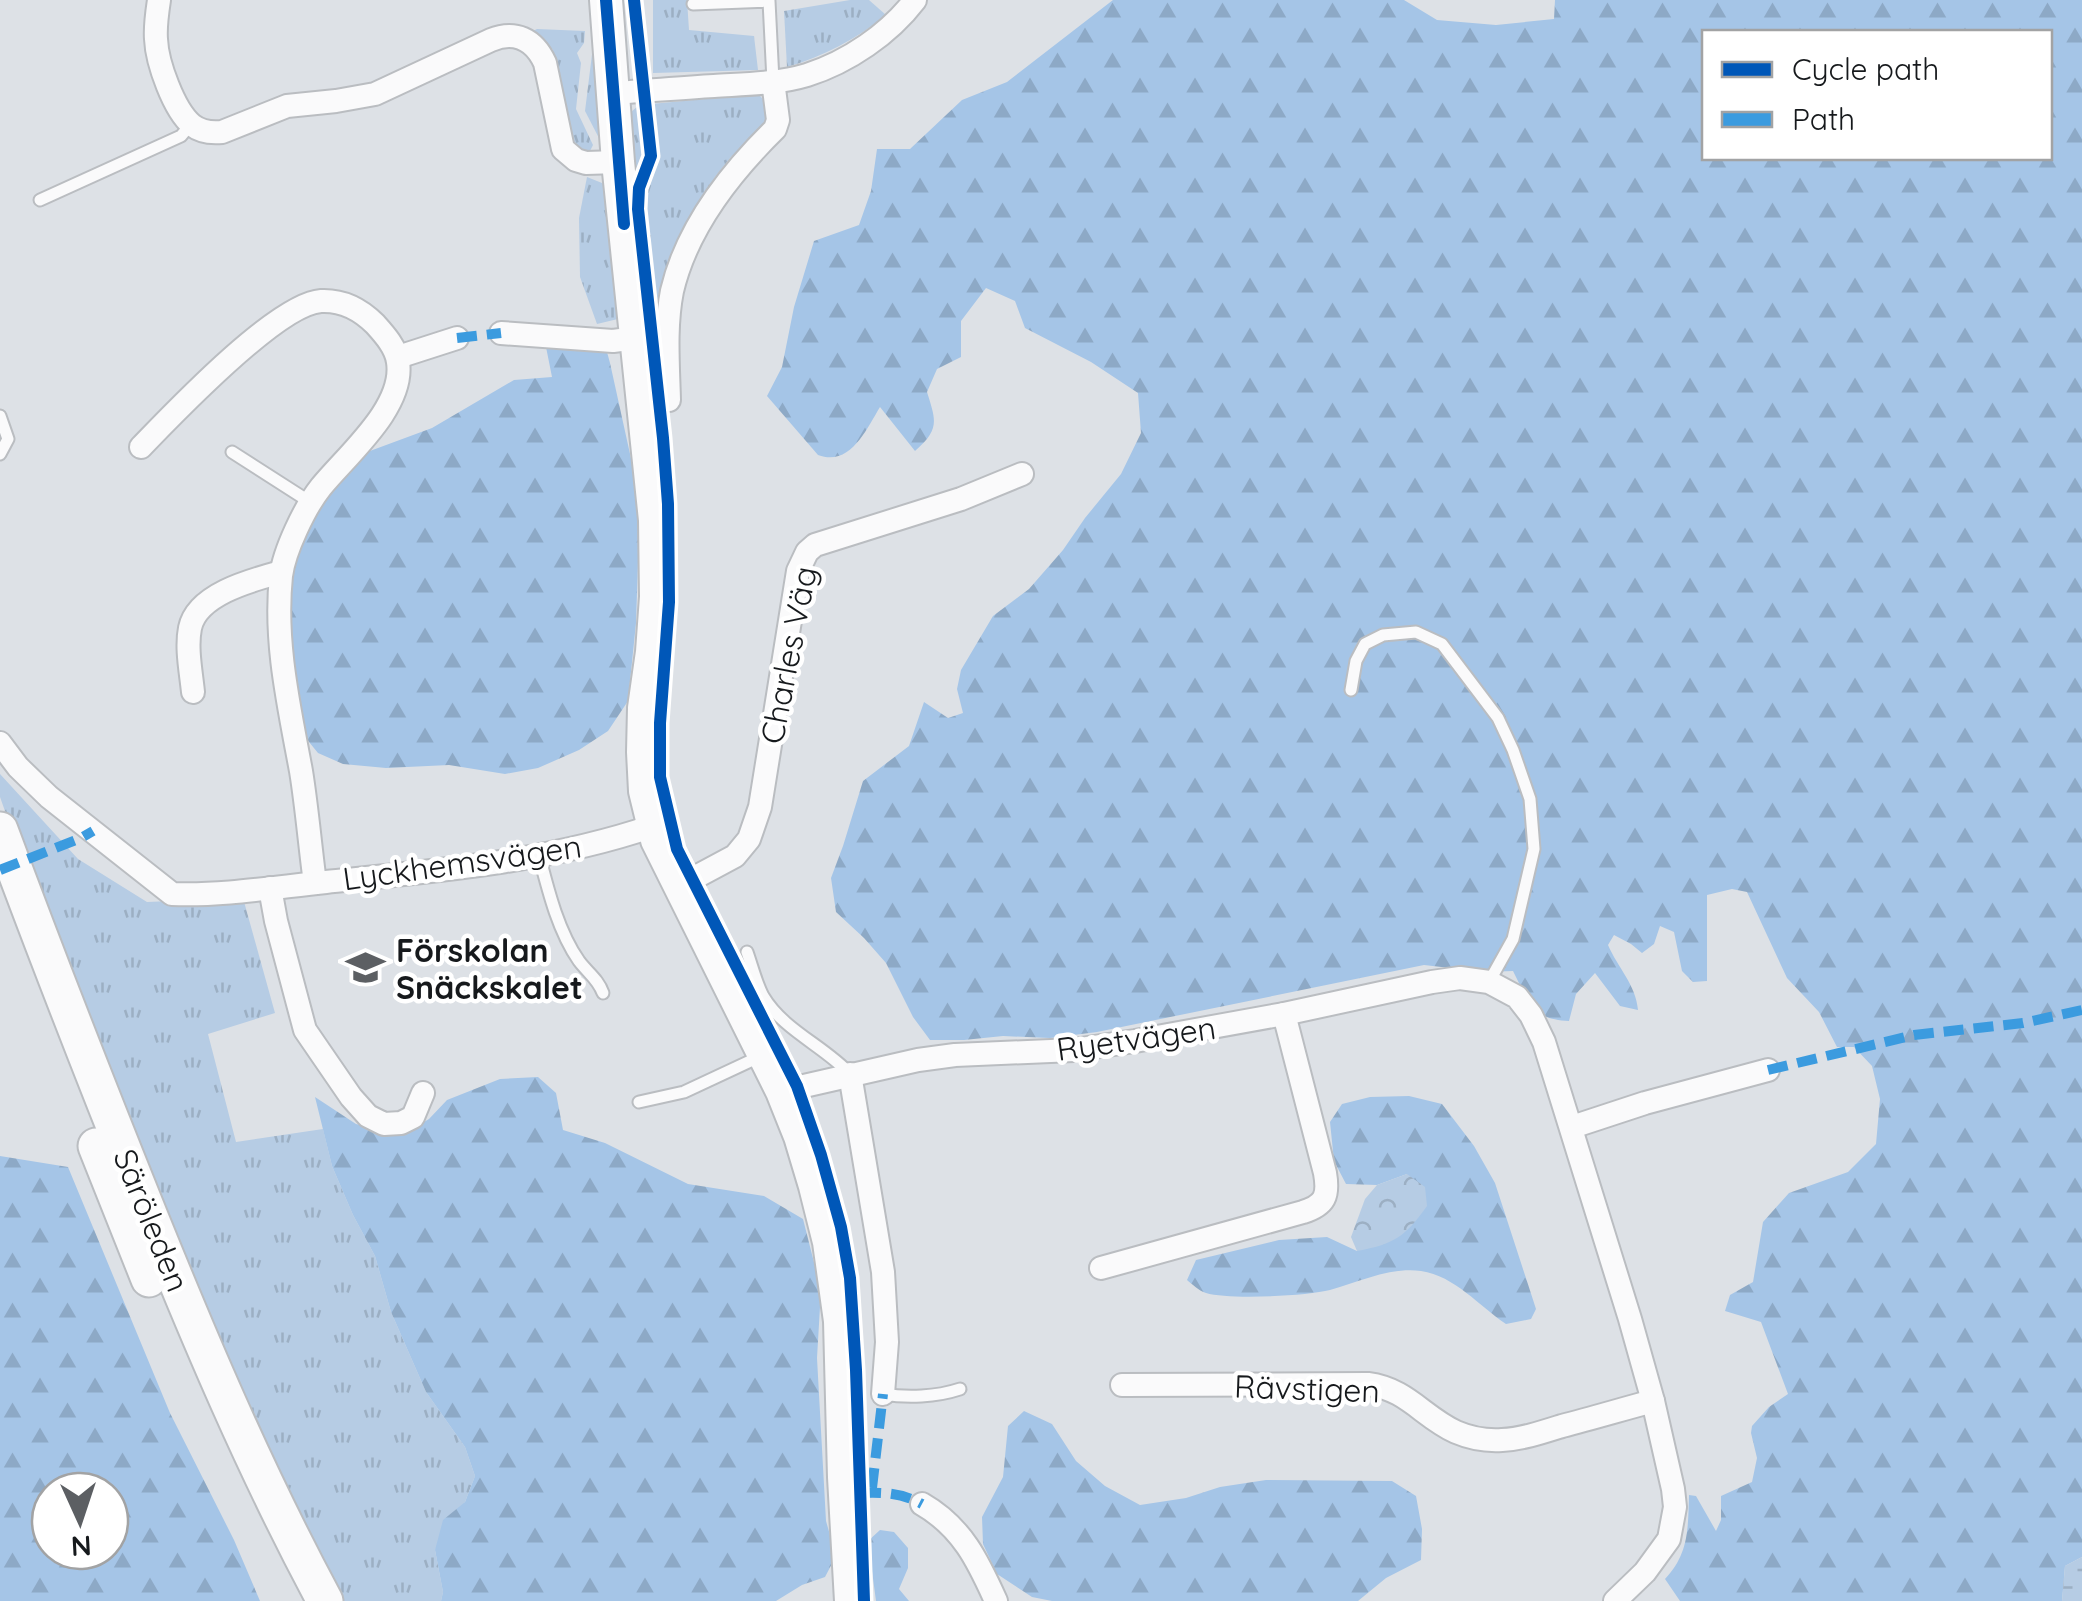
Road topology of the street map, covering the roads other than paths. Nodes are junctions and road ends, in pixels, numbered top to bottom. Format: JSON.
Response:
{"nodes":[{"id":1,"x":159,"y":0,"type":"edge"},
{"id":2,"x":606,"y":0,"type":"edge"},
{"id":3,"x":914,"y":0,"type":"edge"},
{"id":4,"x":693,"y":4,"type":"dead end"},
{"id":5,"x":772,"y":81,"type":"junction"},
{"id":6,"x":612,"y":94,"type":"junction"},
{"id":7,"x":191,"y":124,"type":"junction"},
{"id":8,"x":618,"y":162,"type":"junction"},
{"id":9,"x":40,"y":200,"type":"dead end"},
{"id":10,"x":501,"y":333,"type":"dead end"},
{"id":11,"x":457,"y":338,"type":"dead end"},
{"id":12,"x":636,"y":338,"type":"junction"},
{"id":13,"x":398,"y":357,"type":"junction"},
{"id":14,"x":669,"y":400,"type":"dead end"},
{"id":15,"x":0,"y":416,"type":"edge"},
{"id":16,"x":141,"y":447,"type":"dead end"},
{"id":17,"x":232,"y":452,"type":"dead end"},
{"id":18,"x":0,"y":454,"type":"edge"},
{"id":19,"x":1022,"y":474,"type":"dead end"},
{"id":20,"x":310,"y":502,"type":"junction"},
{"id":21,"x":281,"y":572,"type":"junction"},
{"id":22,"x":1351,"y":690,"type":"dead end"},
{"id":23,"x":193,"y":692,"type":"dead end"},
{"id":24,"x":0,"y":744,"type":"edge"},
{"id":25,"x":652,"y":826,"type":"junction"},
{"id":26,"x":0,"y":830,"type":"edge"},
{"id":27,"x":539,"y":854,"type":"junction"},
{"id":28,"x":315,"y":884,"type":"junction"},
{"id":29,"x":679,"y":886,"type":"junction"},
{"id":30,"x":270,"y":888,"type":"junction"},
{"id":31,"x":0,"y":898,"type":"edge"},
{"id":32,"x":747,"y":952,"type":"dead end"},
{"id":33,"x":1489,"y":982,"type":"junction"},
{"id":34,"x":603,"y":994,"type":"dead end"},
{"id":35,"x":1284,"y":1014,"type":"junction"},
{"id":36,"x":764,"y":1054,"type":"junction"},
{"id":37,"x":1768,"y":1070,"type":"dead end"},
{"id":38,"x":850,"y":1074,"type":"junction"},
{"id":39,"x":782,"y":1091,"type":"junction"},
{"id":40,"x":423,"y":1094,"type":"dead end"},
{"id":41,"x":639,"y":1102,"type":"dead end"},
{"id":42,"x":1572,"y":1126,"type":"junction"},
{"id":43,"x":1101,"y":1268,"type":"dead end"},
{"id":44,"x":1122,"y":1385,"type":"dead end"},
{"id":45,"x":960,"y":1388,"type":"dead end"},
{"id":46,"x":883,"y":1394,"type":"joint"},
{"id":47,"x":1653,"y":1401,"type":"junction"},
{"id":48,"x":922,"y":1504,"type":"dead end"},
{"id":49,"x":298,"y":1601,"type":"edge"},
{"id":50,"x":325,"y":1601,"type":"edge"},
{"id":51,"x":852,"y":1601,"type":"edge"},
{"id":52,"x":996,"y":1601,"type":"edge"},
{"id":53,"x":1615,"y":1601,"type":"edge"}],
"edges":[{"from":1,"to":7,"type":"street"},
{"from":2,"to":6,"type":"street"},
{"from":3,"to":5,"type":"street"},
{"from":4,"to":5,"type":"lane"},
{"from":5,"to":6,"type":"street"},
{"from":5,"to":14,"type":"street"},
{"from":6,"to":8,"type":"street"},
{"from":7,"to":8,"type":"street"},
{"from":7,"to":9,"type":"lane"},
{"from":8,"to":12,"type":"street"},
{"from":10,"to":12,"type":"street"},
{"from":11,"to":13,"type":"street"},
{"from":12,"to":25,"type":"street"},
{"from":13,"to":16,"type":"street"},
{"from":13,"to":20,"type":"street"},
{"from":15,"to":18,"type":"lane"},
{"from":17,"to":20,"type":"lane"},
{"from":19,"to":29,"type":"street","name":"Charles Väg"},
{"from":20,"to":21,"type":"street"},
{"from":21,"to":23,"type":"street"},
{"from":21,"to":28,"type":"street"},
{"from":22,"to":33,"type":"lane"},
{"from":24,"to":30,"type":"street","name":"Lyckhemsvägen"},
{"from":25,"to":27,"type":"street","name":"Lyckhemsvägen"},
{"from":25,"to":29,"type":"street"},
{"from":26,"to":50,"type":"main road","name":"Säröleden"},
{"from":27,"to":28,"type":"street","name":"Lyckhemsvägen"},
{"from":27,"to":34,"type":"lane"},
{"from":28,"to":30,"type":"street","name":"Lyckhemsvägen"},
{"from":29,"to":36,"type":"street"},
{"from":30,"to":40,"type":"street"},
{"from":31,"to":49,"type":"main road","name":"Säröleden"},
{"from":32,"to":38,"type":"lane"},
{"from":33,"to":35,"type":"street","name":"Ryetvägen"},
{"from":33,"to":42,"type":"street"},
{"from":35,"to":38,"type":"street","name":"Ryetvägen"},
{"from":35,"to":43,"type":"street"},
{"from":36,"to":39,"type":"street"},
{"from":36,"to":41,"type":"lane"},
{"from":37,"to":42,"type":"street"},
{"from":38,"to":39,"type":"street","name":"Ryetvägen"},
{"from":38,"to":46,"type":"street"},
{"from":39,"to":51,"type":"street"},
{"from":42,"to":47,"type":"street"},
{"from":44,"to":47,"type":"street","name":"Rävstigen"},
{"from":45,"to":46,"type":"lane"},
{"from":47,"to":53,"type":"street"},
{"from":48,"to":52,"type":"street"}]}
